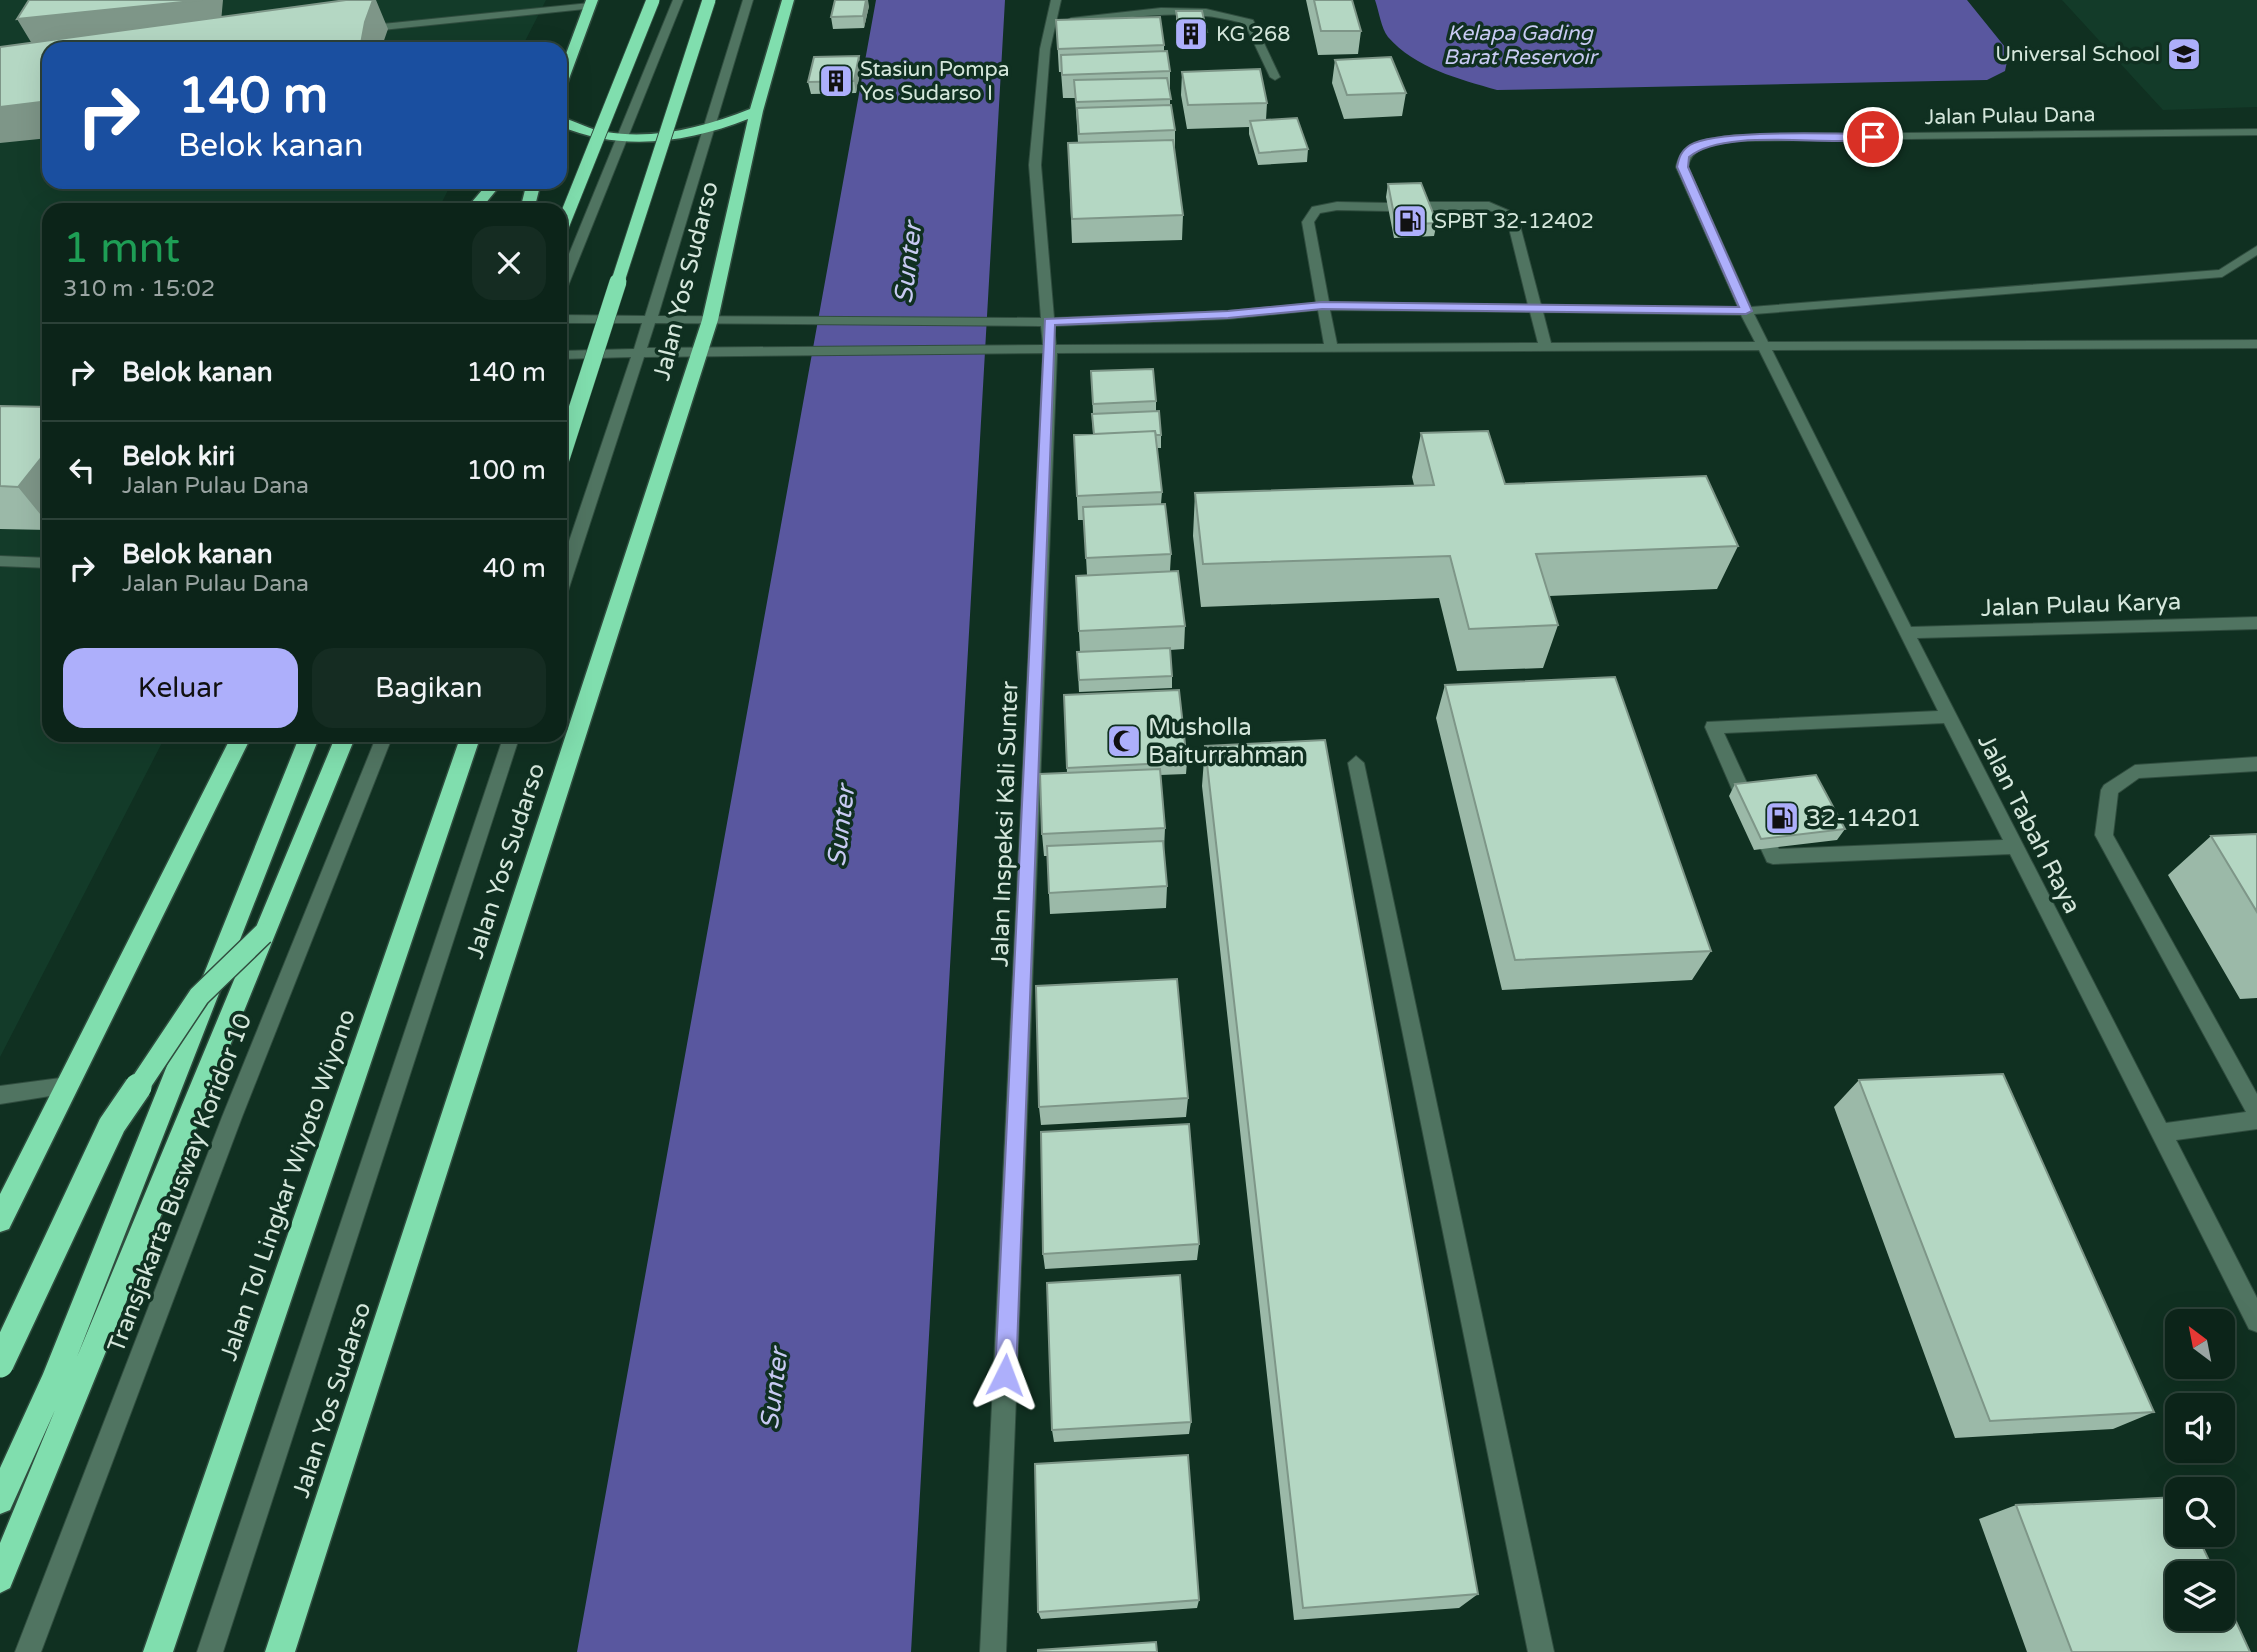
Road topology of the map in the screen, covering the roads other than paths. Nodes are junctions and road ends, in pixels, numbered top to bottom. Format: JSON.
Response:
{"nodes":[{"id":1,"x":653,"y":0,"type":"edge"},
{"id":2,"x":678,"y":0,"type":"edge"},
{"id":3,"x":709,"y":0,"type":"edge"},
{"id":4,"x":748,"y":0,"type":"edge"},
{"id":5,"x":788,"y":0,"type":"edge"},
{"id":6,"x":1056,"y":0,"type":"edge"},
{"id":7,"x":591,"y":3,"type":"edge"},
{"id":8,"x":1050,"y":23,"type":"junction"},
{"id":9,"x":349,"y":30,"type":"edge"},
{"id":10,"x":567,"y":68,"type":"edge"},
{"id":11,"x":1275,"y":77,"type":"dead end"},
{"id":12,"x":756,"y":111,"type":"junction"},
{"id":13,"x":567,"y":124,"type":"edge"},
{"id":14,"x":706,"y":130,"type":"junction"},
{"id":15,"x":2257,"y":132,"type":"edge"},
{"id":16,"x":624,"y":137,"type":"junction"},
{"id":17,"x":490,"y":189,"type":"edge"},
{"id":18,"x":478,"y":203,"type":"edge"},
{"id":19,"x":1424,"y":206,"type":"edge"},
{"id":20,"x":1388,"y":207,"type":"edge"},
{"id":21,"x":567,"y":215,"type":"edge"},
{"id":22,"x":2257,"y":250,"type":"edge"},
{"id":23,"x":567,"y":274,"type":"edge"},
{"id":24,"x":1322,"y":306,"type":"junction"},
{"id":25,"x":1537,"y":308,"type":"junction"},
{"id":26,"x":1746,"y":311,"type":"junction"},
{"id":27,"x":567,"y":319,"type":"edge"},
{"id":28,"x":650,"y":320,"type":"junction"},
{"id":29,"x":710,"y":320,"type":"junction"},
{"id":30,"x":1049,"y":322,"type":"junction"},
{"id":31,"x":2257,"y":344,"type":"edge"},
{"id":32,"x":1763,"y":346,"type":"junction"},
{"id":33,"x":1546,"y":348,"type":"junction"},
{"id":34,"x":1331,"y":349,"type":"junction"},
{"id":35,"x":700,"y":351,"type":"junction"},
{"id":36,"x":1050,"y":352,"type":"junction"},
{"id":37,"x":639,"y":353,"type":"junction"},
{"id":38,"x":567,"y":355,"type":"edge"},
{"id":39,"x":567,"y":439,"type":"edge"},
{"id":40,"x":0,"y":561,"type":"edge"},
{"id":41,"x":42,"y":562,"type":"edge"},
{"id":42,"x":567,"y":569,"type":"edge"},
{"id":43,"x":2257,"y":623,"type":"edge"},
{"id":44,"x":1906,"y":633,"type":"junction"},
{"id":45,"x":1941,"y":718,"type":"junction"},
{"id":46,"x":239,"y":742,"type":"edge"},
{"id":47,"x":307,"y":742,"type":"edge"},
{"id":48,"x":343,"y":742,"type":"edge"},
{"id":49,"x":382,"y":742,"type":"edge"},
{"id":50,"x":469,"y":742,"type":"edge"},
{"id":51,"x":510,"y":742,"type":"edge"},
{"id":52,"x":1356,"y":763,"type":"dead end"},
{"id":53,"x":2257,"y":764,"type":"edge"},
{"id":54,"x":1743,"y":794,"type":"edge"},
{"id":55,"x":2006,"y":847,"type":"junction"},
{"id":56,"x":1770,"y":849,"type":"edge"},
{"id":57,"x":263,"y":934,"type":"junction"},
{"id":58,"x":68,"y":1086,"type":"junction"},
{"id":59,"x":0,"y":1095,"type":"edge"},
{"id":60,"x":2257,"y":1113,"type":"edge"},
{"id":61,"x":2257,"y":1119,"type":"edge"},
{"id":62,"x":2159,"y":1133,"type":"junction"},
{"id":63,"x":0,"y":1220,"type":"edge"},
{"id":64,"x":2257,"y":1321,"type":"edge"},
{"id":65,"x":0,"y":1364,"type":"edge"},
{"id":66,"x":0,"y":1500,"type":"edge"},
{"id":67,"x":0,"y":1578,"type":"edge"},
{"id":68,"x":28,"y":1652,"type":"edge"},
{"id":69,"x":158,"y":1652,"type":"edge"},
{"id":70,"x":210,"y":1652,"type":"edge"},
{"id":71,"x":281,"y":1652,"type":"edge"},
{"id":72,"x":993,"y":1652,"type":"edge"},
{"id":73,"x":1541,"y":1652,"type":"edge"}],
"edges":[{"from":1,"to":21,"type":"highway","bridge":true},
{"from":2,"to":16,"type":"street"},
{"from":3,"to":39,"type":"highway","bridge":true},
{"from":4,"to":14,"type":"street"},
{"from":5,"to":12,"type":"highway","name":"Jalan Yos Sudarso"},
{"from":6,"to":8,"type":"street","name":"Jalan Inspeksi Kali Sunter"},
{"from":7,"to":9,"type":"street"},
{"from":7,"to":10,"type":"highway"},
{"from":8,"to":11,"type":"street"},
{"from":8,"to":30,"type":"street","name":"Jalan Inspeksi Kali Sunter"},
{"from":12,"to":14,"type":"highway"},
{"from":12,"to":29,"type":"highway","name":"Jalan Yos Sudarso"},
{"from":13,"to":16,"type":"highway"},
{"from":14,"to":16,"type":"highway"},
{"from":14,"to":28,"type":"street"},
{"from":15,"to":26,"type":"street","name":"Jalan Pulau Dana"},
{"from":16,"to":23,"type":"street"},
{"from":17,"to":18,"type":"highway"},
{"from":19,"to":25,"type":"street"},
{"from":20,"to":24,"type":"street"},
{"from":22,"to":26,"type":"street"},
{"from":24,"to":25,"type":"street"},
{"from":24,"to":30,"type":"street"},
{"from":24,"to":34,"type":"street"},
{"from":25,"to":26,"type":"street"},
{"from":25,"to":33,"type":"street"},
{"from":26,"to":32,"type":"street","name":"Jalan Tabah Raya"},
{"from":27,"to":28,"type":"street"},
{"from":28,"to":29,"type":"street"},
{"from":28,"to":37,"type":"street"},
{"from":29,"to":30,"type":"street"},
{"from":29,"to":35,"type":"highway","name":"Jalan Yos Sudarso"},
{"from":30,"to":36,"type":"street","name":"Jalan Inspeksi Kali Sunter"},
{"from":31,"to":32,"type":"street"},
{"from":32,"to":33,"type":"street"},
{"from":32,"to":44,"type":"street","name":"Jalan Tabah Raya"},
{"from":33,"to":34,"type":"street"},
{"from":34,"to":36,"type":"street"},
{"from":35,"to":36,"type":"street"},
{"from":35,"to":37,"type":"street"},
{"from":35,"to":71,"type":"highway","name":"Jalan Yos Sudarso"},
{"from":36,"to":72,"type":"street","name":"Jalan Inspeksi Kali Sunter"},
{"from":37,"to":38,"type":"street"},
{"from":37,"to":42,"type":"street"},
{"from":40,"to":41,"type":"street"},
{"from":43,"to":44,"type":"street","name":"Jalan Pulau Karya"},
{"from":44,"to":45,"type":"street","name":"Jalan Tabah Raya"},
{"from":45,"to":54,"type":"street"},
{"from":45,"to":55,"type":"street","name":"Jalan Tabah Raya"},
{"from":46,"to":58,"type":"highway"},
{"from":47,"to":66,"type":"highway"},
{"from":48,"to":57,"type":"highway"},
{"from":49,"to":68,"type":"street","name":"Transjakarta Busway Koridor 10"},
{"from":50,"to":69,"type":"highway","name":"Jalan Tol Lingkar Wiyoto Wiyono"},
{"from":51,"to":70,"type":"street"},
{"from":52,"to":73,"type":"street"},
{"from":53,"to":60,"type":"street"},
{"from":55,"to":56,"type":"street"},
{"from":55,"to":62,"type":"street","name":"Jalan Tabah Raya"},
{"from":57,"to":65,"type":"highway","bridge":true},
{"from":57,"to":67,"type":"highway"},
{"from":58,"to":59,"type":"street"},
{"from":58,"to":63,"type":"highway"},
{"from":61,"to":62,"type":"street"},
{"from":62,"to":64,"type":"street","name":"Jalan Tabah Raya"}]}
